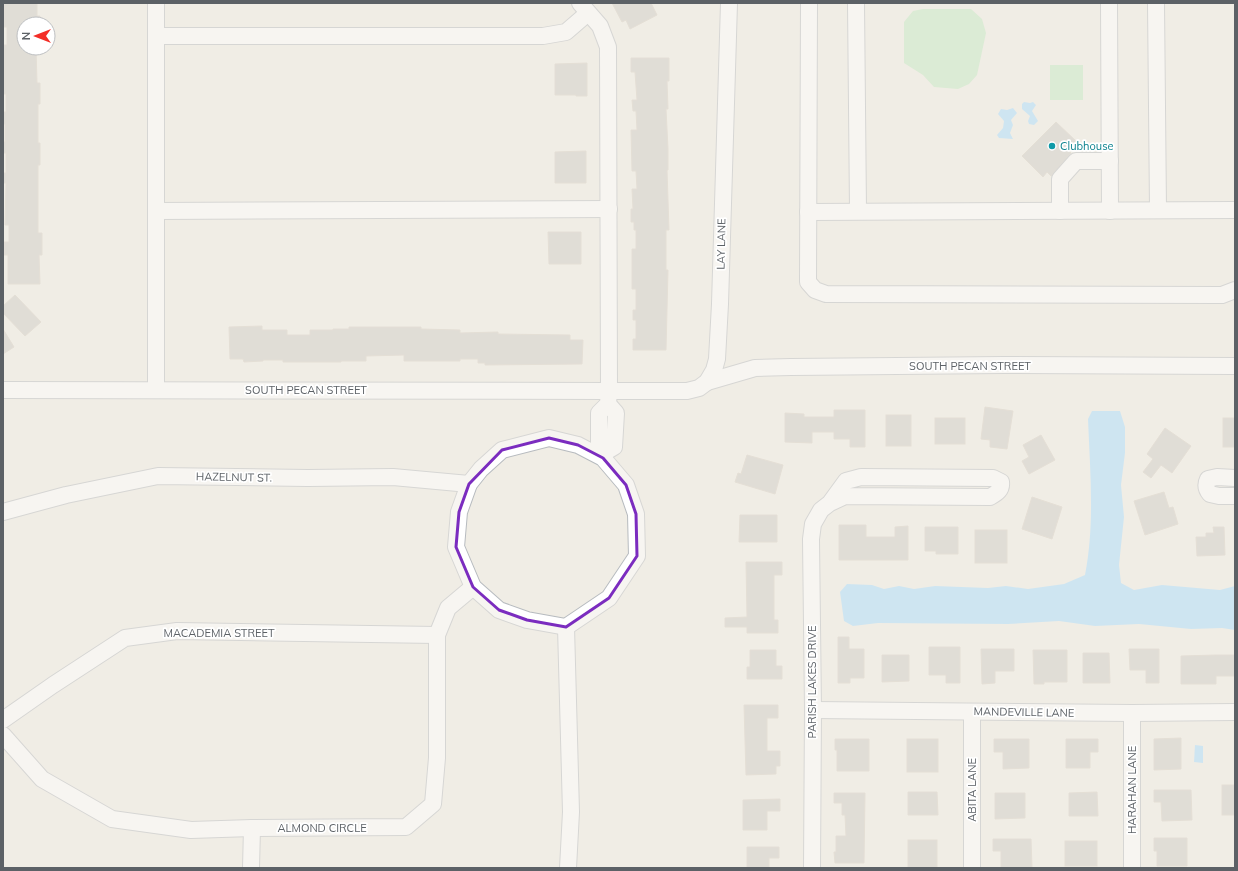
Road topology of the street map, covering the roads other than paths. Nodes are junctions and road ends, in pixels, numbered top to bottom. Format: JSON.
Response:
{"nodes":[{"id":1,"x":156,"y":3,"type":"edge"},
{"id":2,"x":729,"y":3,"type":"edge"},
{"id":3,"x":809,"y":3,"type":"edge"},
{"id":4,"x":856,"y":3,"type":"edge"},
{"id":5,"x":1109,"y":3,"type":"edge"},
{"id":6,"x":1156,"y":3,"type":"edge"},
{"id":7,"x":584,"y":8,"type":"edge"},
{"id":8,"x":157,"y":36,"type":"junction"},
{"id":9,"x":1110,"y":161,"type":"junction"},
{"id":10,"x":609,"y":209,"type":"junction"},
{"id":11,"x":1158,"y":210,"type":"junction"},
{"id":12,"x":1235,"y":210,"type":"edge"},
{"id":13,"x":156,"y":211,"type":"junction"},
{"id":14,"x":858,"y":211,"type":"junction"},
{"id":15,"x":1060,"y":211,"type":"junction"},
{"id":16,"x":1110,"y":211,"type":"junction"},
{"id":17,"x":808,"y":212,"type":"junction"},
{"id":18,"x":1235,"y":290,"type":"edge"},
{"id":19,"x":1235,"y":366,"type":"edge"},
{"id":20,"x":708,"y":382,"type":"junction"},
{"id":21,"x":3,"y":390,"type":"edge"},
{"id":22,"x":156,"y":390,"type":"junction"},
{"id":23,"x":608,"y":397,"type":"junction"},
{"id":24,"x":603,"y":455,"type":"junction"},
{"id":25,"x":1235,"y":478,"type":"edge"},
{"id":26,"x":469,"y":484,"type":"junction"},
{"id":27,"x":1235,"y":496,"type":"edge"},
{"id":28,"x":830,"y":503,"type":"junction"},
{"id":29,"x":3,"y":512,"type":"edge"},
{"id":30,"x":473,"y":588,"type":"junction"},
{"id":31,"x":566,"y":626,"type":"junction"},
{"id":32,"x":437,"y":635,"type":"junction"},
{"id":33,"x":813,"y":710,"type":"junction"},
{"id":34,"x":972,"y":712,"type":"junction"},
{"id":35,"x":1235,"y":712,"type":"edge"},
{"id":36,"x":1132,"y":713,"type":"junction"},
{"id":37,"x":3,"y":720,"type":"edge"},
{"id":38,"x":3,"y":735,"type":"edge"},
{"id":39,"x":252,"y":828,"type":"junction"},
{"id":40,"x":251,"y":868,"type":"edge"},
{"id":41,"x":568,"y":868,"type":"edge"},
{"id":42,"x":812,"y":868,"type":"edge"},
{"id":43,"x":972,"y":868,"type":"edge"},
{"id":44,"x":1132,"y":868,"type":"edge"}],
"edges":[{"from":1,"to":8,"type":"street"},
{"from":2,"to":20,"type":"street","name":"LAY LANE"},
{"from":3,"to":17,"type":"street"},
{"from":4,"to":14,"type":"street"},
{"from":5,"to":9,"type":"street"},
{"from":6,"to":11,"type":"street"},
{"from":7,"to":8,"type":"street"},
{"from":7,"to":10,"type":"street"},
{"from":8,"to":13,"type":"street"},
{"from":9,"to":15,"type":"street"},
{"from":9,"to":16,"type":"street"},
{"from":10,"to":13,"type":"street"},
{"from":10,"to":23,"type":"street"},
{"from":11,"to":12,"type":"street"},
{"from":11,"to":16,"type":"street"},
{"from":13,"to":22,"type":"street"},
{"from":14,"to":15,"type":"street"},
{"from":14,"to":17,"type":"street"},
{"from":15,"to":16,"type":"street"},
{"from":17,"to":18,"type":"street"},
{"from":19,"to":20,"type":"street","name":"SOUTH PECAN STREET"},
{"from":20,"to":23,"type":"street"},
{"from":21,"to":22,"type":"street","name":"SOUTH PECAN STREET"},
{"from":22,"to":23,"type":"street","name":"SOUTH PECAN STREET"},
{"from":23,"to":24,"type":"street"},
{"from":24,"to":26,"type":"street"},
{"from":24,"to":31,"type":"street"},
{"from":25,"to":27,"type":"street"},
{"from":26,"to":29,"type":"street","name":"HAZELNUT ST."},
{"from":26,"to":30,"type":"street"},
{"from":28,"to":28,"type":"street","name":"PARISH LAKES DRIVE"},
{"from":28,"to":33,"type":"street","name":"PARISH LAKES DRIVE"},
{"from":30,"to":31,"type":"street"},
{"from":30,"to":32,"type":"street","name":"ALMOND CIRCLE"},
{"from":31,"to":41,"type":"street"},
{"from":32,"to":37,"type":"street","name":"MACADEMIA STREET"},
{"from":32,"to":39,"type":"street","name":"ALMOND CIRCLE"},
{"from":33,"to":34,"type":"street","name":"MANDEVILLE LANE"},
{"from":33,"to":42,"type":"street","name":"PARISH LAKES DRIVE"},
{"from":34,"to":36,"type":"street","name":"MANDEVILLE LANE"},
{"from":34,"to":43,"type":"street","name":"ABITA LANE"},
{"from":35,"to":36,"type":"street","name":"MANDEVILLE LANE"},
{"from":36,"to":44,"type":"street","name":"HARAHAN LANE"},
{"from":38,"to":39,"type":"street","name":"ALMOND CIRCLE"},
{"from":39,"to":40,"type":"street"}]}
